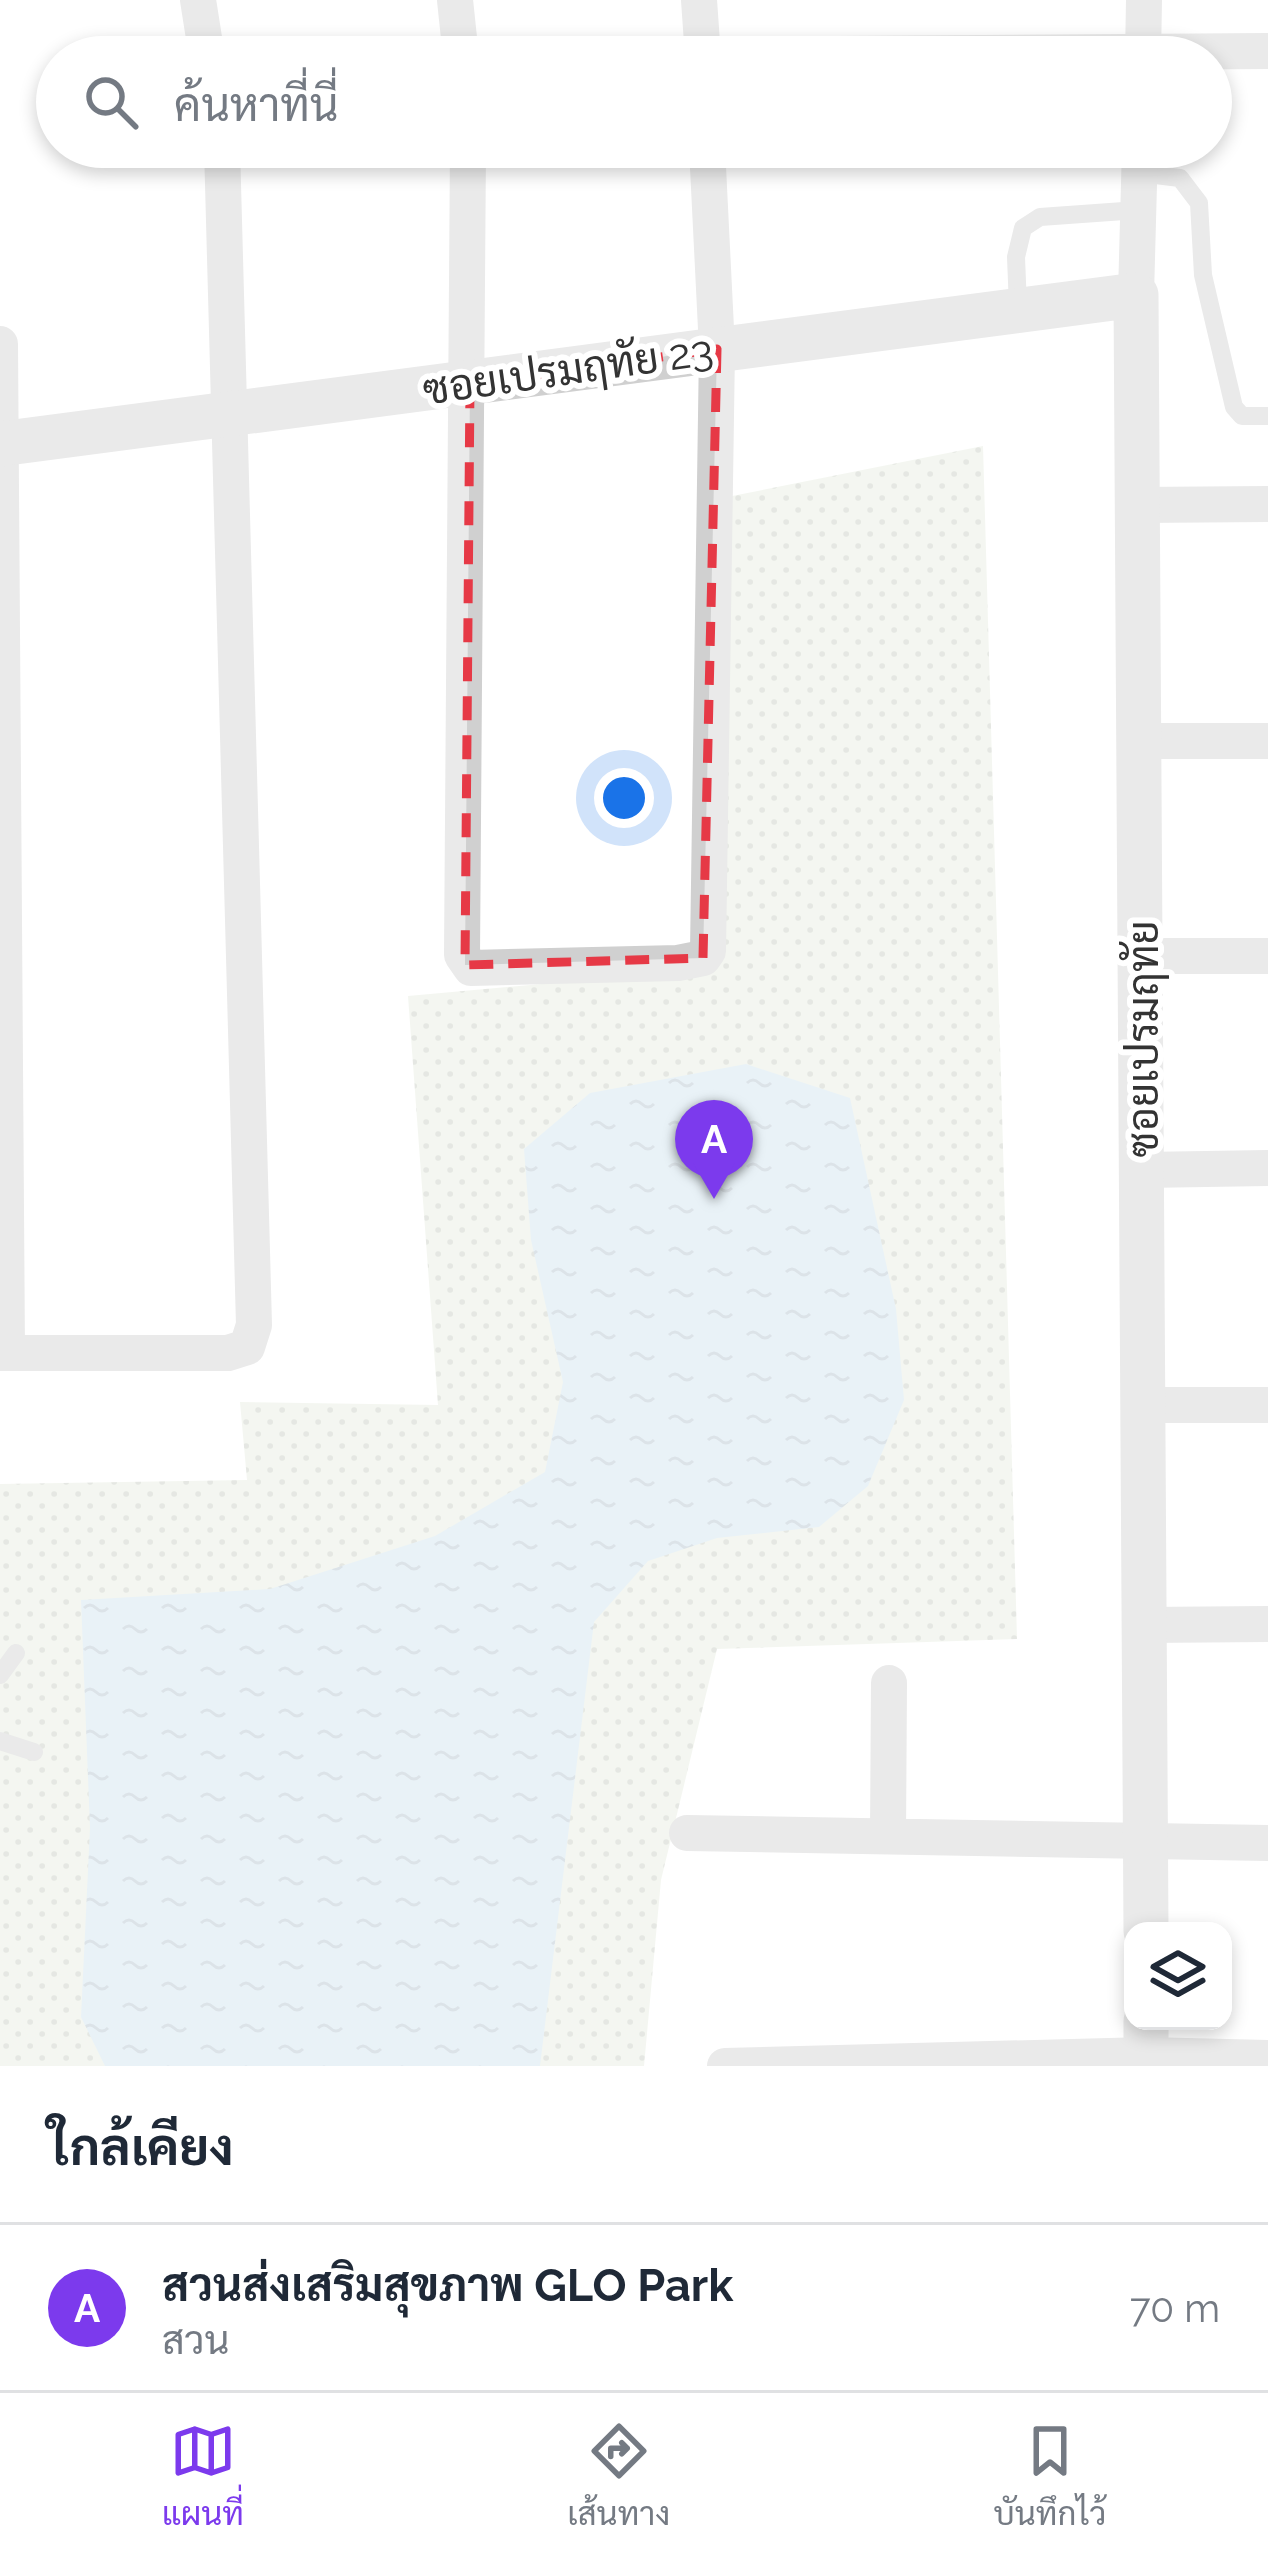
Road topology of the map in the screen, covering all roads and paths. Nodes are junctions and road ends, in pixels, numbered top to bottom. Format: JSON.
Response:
{"nodes":[{"id":1,"x":198,"y":0,"type":"edge"},
{"id":2,"x":455,"y":0,"type":"edge"},
{"id":3,"x":699,"y":0,"type":"edge"},
{"id":4,"x":1144,"y":0,"type":"edge"},
{"id":5,"x":204,"y":36,"type":"edge"},
{"id":6,"x":459,"y":36,"type":"edge"},
{"id":7,"x":702,"y":36,"type":"edge"},
{"id":8,"x":1144,"y":36,"type":"edge"},
{"id":9,"x":1268,"y":51,"type":"edge"},
{"id":10,"x":1232,"y":52,"type":"edge"},
{"id":11,"x":223,"y":168,"type":"edge"},
{"id":12,"x":469,"y":168,"type":"edge"},
{"id":13,"x":708,"y":168,"type":"edge"},
{"id":14,"x":1140,"y":168,"type":"edge"},
{"id":15,"x":1158,"y":168,"type":"edge"},
{"id":16,"x":1138,"y":210,"type":"junction"},
{"id":17,"x":1136,"y":295,"type":"junction"},
{"id":18,"x":1018,"y":310,"type":"junction"},
{"id":19,"x":0,"y":344,"type":"edge"},
{"id":20,"x":717,"y":349,"type":"junction"},
{"id":21,"x":470,"y":384,"type":"junction"},
{"id":22,"x":233,"y":414,"type":"junction"},
{"id":23,"x":1268,"y":416,"type":"edge"},
{"id":24,"x":2,"y":444,"type":"edge"},
{"id":25,"x":1268,"y":504,"type":"edge"},
{"id":26,"x":1138,"y":505,"type":"junction"},
{"id":27,"x":1268,"y":741,"type":"edge"},
{"id":28,"x":1141,"y":742,"type":"junction"},
{"id":29,"x":1143,"y":956,"type":"junction"},
{"id":30,"x":1268,"y":956,"type":"edge"},
{"id":31,"x":1268,"y":1168,"type":"edge"},
{"id":32,"x":1143,"y":1169,"type":"junction"},
{"id":33,"x":3,"y":1353,"type":"edge"},
{"id":34,"x":1143,"y":1405,"type":"junction"},
{"id":35,"x":1268,"y":1405,"type":"edge"},
{"id":36,"x":1268,"y":1624,"type":"edge"},
{"id":37,"x":1144,"y":1625,"type":"junction"},
{"id":38,"x":16,"y":1653,"type":"dead end"},
{"id":39,"x":0,"y":1675,"type":"edge"},
{"id":40,"x":889,"y":1683,"type":"dead end"},
{"id":41,"x":0,"y":1741,"type":"edge"},
{"id":42,"x":34,"y":1752,"type":"dead end"},
{"id":43,"x":687,"y":1833,"type":"dead end"},
{"id":44,"x":888,"y":1836,"type":"junction"},
{"id":45,"x":1147,"y":1839,"type":"junction"},
{"id":46,"x":1268,"y":1843,"type":"edge"},
{"id":47,"x":1146,"y":1922,"type":"edge"},
{"id":48,"x":1146,"y":2047,"type":"edge"},
{"id":49,"x":1268,"y":2057,"type":"edge"},
{"id":50,"x":725,"y":2066,"type":"edge"}],
"edges":[{"from":1,"to":5,"type":"street"},
{"from":2,"to":6,"type":"street"},
{"from":3,"to":7,"type":"street"},
{"from":4,"to":8,"type":"street"},
{"from":9,"to":10,"type":"street"},
{"from":11,"to":22,"type":"street"},
{"from":12,"to":21,"type":"street"},
{"from":13,"to":20,"type":"street"},
{"from":14,"to":16,"type":"street","name":"ซอยเปรมฤทัย"},
{"from":15,"to":23,"type":"lane"},
{"from":16,"to":17,"type":"street","name":"ซอยเปรมฤทัย"},
{"from":16,"to":18,"type":"lane"},
{"from":17,"to":18,"type":"street","name":"ซอยเปรมฤทัย 23"},
{"from":17,"to":26,"type":"street","name":"ซอยเปรมฤทัย"},
{"from":18,"to":20,"type":"street","name":"ซอยเปรมฤทัย 23"},
{"from":19,"to":24,"type":"street"},
{"from":20,"to":21,"type":"street","name":"ซอยเปรมฤทัย 23"},
{"from":20,"to":21,"type":"street"},
{"from":21,"to":22,"type":"street","name":"ซอยเปรมฤทัย 23"},
{"from":22,"to":24,"type":"street","name":"ซอยเปรมฤทัย 23"},
{"from":22,"to":33,"type":"street"},
{"from":24,"to":33,"type":"street"},
{"from":25,"to":26,"type":"street"},
{"from":26,"to":28,"type":"street","name":"ซอยเปรมฤทัย"},
{"from":27,"to":28,"type":"street"},
{"from":28,"to":29,"type":"street","name":"ซอยเปรมฤทัย"},
{"from":29,"to":30,"type":"street"},
{"from":29,"to":32,"type":"street","name":"ซอยเปรมฤทัย"},
{"from":31,"to":32,"type":"street"},
{"from":32,"to":34,"type":"street","name":"ซอยเปรมฤทัย"},
{"from":34,"to":35,"type":"street"},
{"from":34,"to":37,"type":"street","name":"ซอยเปรมฤทัย"},
{"from":36,"to":37,"type":"street"},
{"from":37,"to":45,"type":"street","name":"ซอยเปรมฤทัย"},
{"from":38,"to":39,"type":"lane"},
{"from":40,"to":44,"type":"street"},
{"from":41,"to":42,"type":"lane"},
{"from":43,"to":44,"type":"street"},
{"from":44,"to":45,"type":"street"},
{"from":45,"to":46,"type":"street"},
{"from":45,"to":47,"type":"street","name":"ซอยเปรมฤทัย"},
{"from":48,"to":49,"type":"street"},
{"from":48,"to":50,"type":"street"}]}
